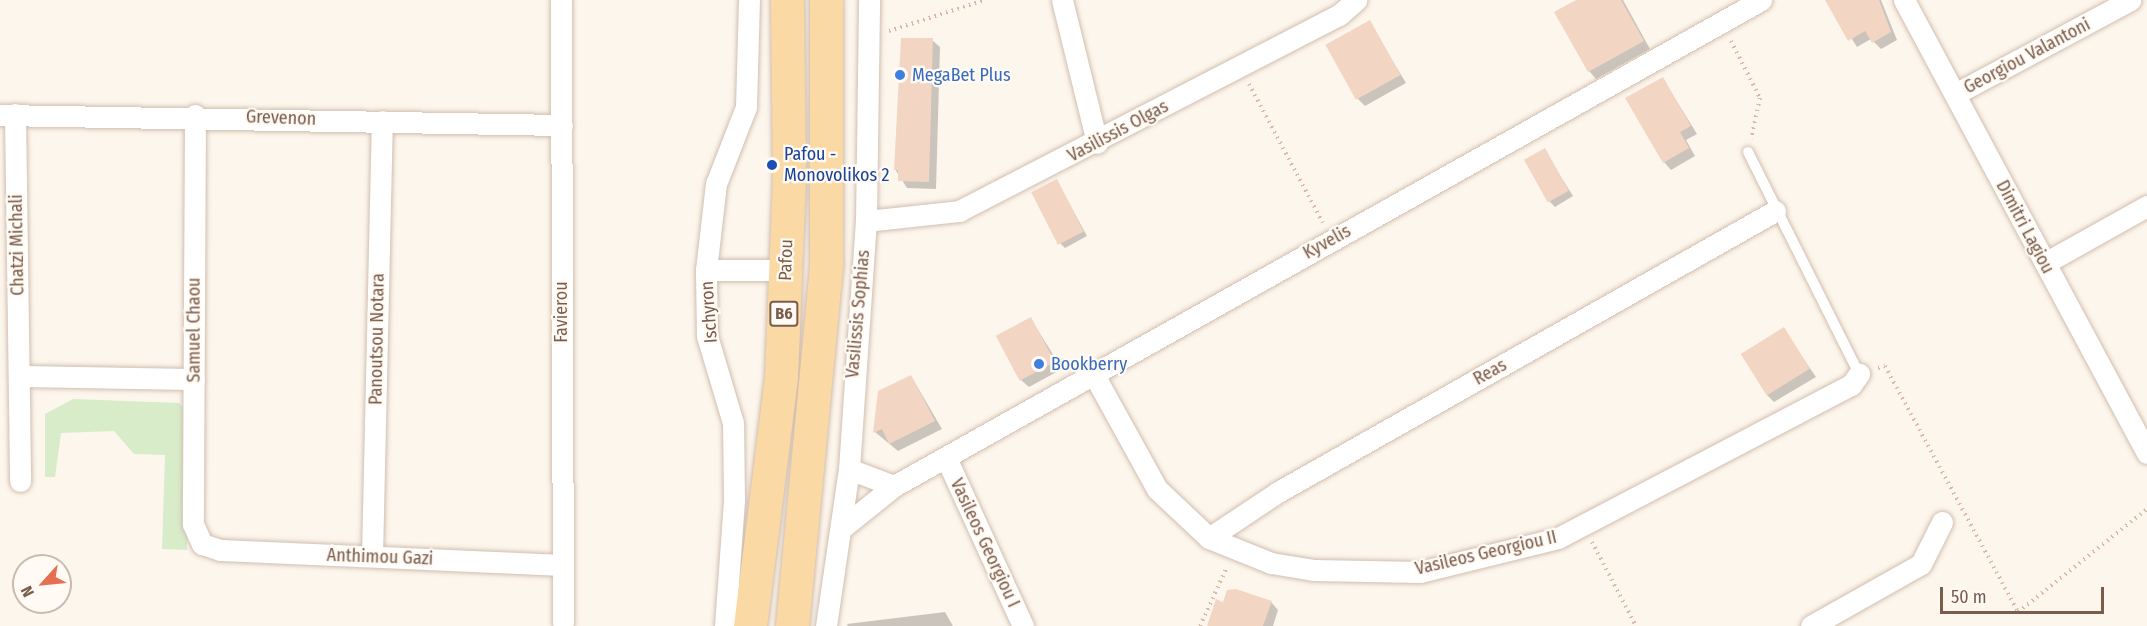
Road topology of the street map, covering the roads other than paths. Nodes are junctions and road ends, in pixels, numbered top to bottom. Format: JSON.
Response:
{"nodes":[{"id":1,"x":561,"y":0,"type":"edge"},
{"id":2,"x":749,"y":0,"type":"edge"},
{"id":3,"x":787,"y":0,"type":"edge"},
{"id":4,"x":826,"y":0,"type":"edge"},
{"id":5,"x":869,"y":0,"type":"edge"},
{"id":6,"x":1062,"y":0,"type":"edge"},
{"id":7,"x":1356,"y":0,"type":"edge"},
{"id":8,"x":1761,"y":0,"type":"edge"},
{"id":9,"x":1904,"y":0,"type":"edge"},
{"id":10,"x":2130,"y":0,"type":"edge"},
{"id":11,"x":1955,"y":94,"type":"junction"},
{"id":12,"x":8,"y":114,"type":"edge"},
{"id":13,"x":195,"y":115,"type":"junction"},
{"id":14,"x":382,"y":121,"type":"junction"},
{"id":15,"x":562,"y":125,"type":"junction"},
{"id":16,"x":1096,"y":143,"type":"junction"},
{"id":17,"x":1748,"y":152,"type":"road end"},
{"id":18,"x":2147,"y":206,"type":"edge"},
{"id":19,"x":1775,"y":212,"type":"junction"},
{"id":20,"x":866,"y":221,"type":"junction"},
{"id":21,"x":2045,"y":263,"type":"junction"},
{"id":22,"x":706,"y":270,"type":"junction"},
{"id":23,"x":785,"y":270,"type":"junction"},
{"id":24,"x":1093,"y":374,"type":"junction"},
{"id":25,"x":1859,"y":374,"type":"joint"},
{"id":26,"x":20,"y":376,"type":"junction"},
{"id":27,"x":194,"y":380,"type":"junction"},
{"id":28,"x":2147,"y":453,"type":"edge"},
{"id":29,"x":947,"y":460,"type":"junction"},
{"id":30,"x":849,"y":468,"type":"junction"},
{"id":31,"x":20,"y":481,"type":"dead end"},
{"id":32,"x":894,"y":486,"type":"junction"},
{"id":33,"x":1942,"y":522,"type":"dead end"},
{"id":34,"x":843,"y":527,"type":"junction"},
{"id":35,"x":1209,"y":538,"type":"junction"},
{"id":36,"x":202,"y":544,"type":"joint"},
{"id":37,"x":372,"y":556,"type":"junction"},
{"id":38,"x":559,"y":565,"type":"junction"},
{"id":39,"x":833,"y":579,"type":"junction"},
{"id":40,"x":794,"y":617,"type":"edge"},
{"id":41,"x":563,"y":623,"type":"dead end"},
{"id":42,"x":725,"y":626,"type":"edge"},
{"id":43,"x":750,"y":626,"type":"edge"},
{"id":44,"x":826,"y":626,"type":"edge"},
{"id":45,"x":1023,"y":626,"type":"edge"},
{"id":46,"x":1811,"y":626,"type":"edge"}],
"edges":[{"from":1,"to":15,"type":"street","name":"Favierou"},
{"from":2,"to":22,"type":"street","name":"Ischyron"},
{"from":3,"to":23,"type":"main road","name":"Pafou","number":"B6"},
{"from":4,"to":40,"type":"main road","number":"B6"},
{"from":5,"to":20,"type":"street","name":"Vasilissis Sophias"},
{"from":6,"to":16,"type":"street"},
{"from":7,"to":16,"type":"street","name":"Vasilissis Olgas"},
{"from":8,"to":24,"type":"street","name":"Kyvelis"},
{"from":9,"to":11,"type":"street","name":"Dimitri Lagiou"},
{"from":10,"to":11,"type":"street","name":"Georgiou Valantoni"},
{"from":11,"to":21,"type":"street","name":"Dimitri Lagiou"},
{"from":12,"to":13,"type":"street","name":"Grevenon"},
{"from":12,"to":26,"type":"street","name":"Chatzi Michali"},
{"from":13,"to":14,"type":"street","name":"Grevenon"},
{"from":13,"to":27,"type":"street","name":"Samuel Chaou"},
{"from":14,"to":15,"type":"street","name":"Grevenon"},
{"from":14,"to":37,"type":"street","name":"Panoutsou Notara"},
{"from":15,"to":38,"type":"street","name":"Favierou"},
{"from":16,"to":20,"type":"street","name":"Vasilissis Olgas"},
{"from":17,"to":19,"type":"lane"},
{"from":18,"to":21,"type":"street"},
{"from":19,"to":25,"type":"lane"},
{"from":19,"to":35,"type":"street","name":"Reas"},
{"from":20,"to":30,"type":"street","name":"Vasilissis Sophias"},
{"from":21,"to":28,"type":"street","name":"Dimitri Lagiou"},
{"from":22,"to":23,"type":"street"},
{"from":22,"to":42,"type":"street","name":"Ischyron"},
{"from":23,"to":43,"type":"main road","name":"Pafou","number":"B6"},
{"from":24,"to":29,"type":"street","name":"Kyvelis"},
{"from":24,"to":35,"type":"street","name":"Vasileos Georgiou II"},
{"from":25,"to":35,"type":"street","name":"Vasileos Georgiou II"},
{"from":26,"to":27,"type":"street"},
{"from":26,"to":31,"type":"street","name":"Chatzi Michali"},
{"from":27,"to":36,"type":"street","name":"Samuel Chaou"},
{"from":29,"to":32,"type":"street","name":"Kyvelis"},
{"from":29,"to":45,"type":"street","name":"Vasileos Georgiou I"},
{"from":30,"to":32,"type":"street"},
{"from":30,"to":34,"type":"street","name":"Vasilissis Sophias"},
{"from":32,"to":34,"type":"street","name":"Kyvelis"},
{"from":33,"to":46,"type":"street"},
{"from":34,"to":39,"type":"street","name":"Vasilissis Sophias"},
{"from":36,"to":37,"type":"street","name":"Anthimou Gazi"},
{"from":37,"to":38,"type":"street","name":"Anthimou Gazi"},
{"from":38,"to":41,"type":"street","name":"Favierou"},
{"from":39,"to":40,"type":"street"},
{"from":39,"to":44,"type":"street","name":"Vasilissis Sophias"}]}
